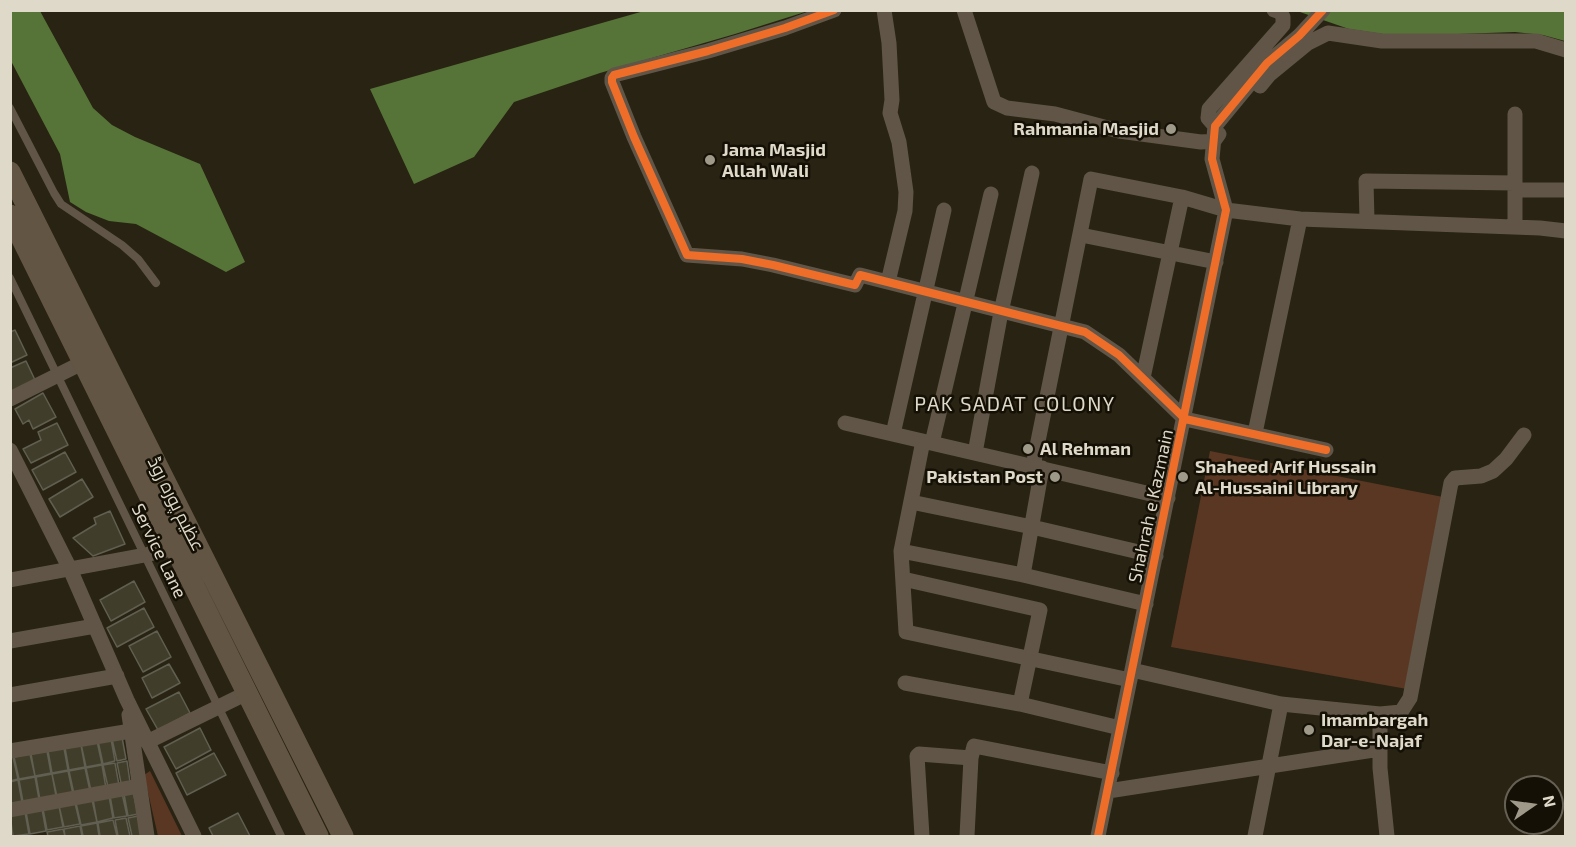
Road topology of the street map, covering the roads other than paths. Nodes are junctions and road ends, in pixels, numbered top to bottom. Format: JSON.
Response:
{"nodes":[{"id":1,"x":834,"y":10,"type":"edge"},
{"id":2,"x":884,"y":10,"type":"edge"},
{"id":3,"x":964,"y":10,"type":"edge"},
{"id":4,"x":1274,"y":10,"type":"edge"},
{"id":5,"x":1323,"y":10,"type":"edge"},
{"id":6,"x":1566,"y":50,"type":"edge"},
{"id":7,"x":10,"y":108,"type":"edge"},
{"id":8,"x":1515,"y":114,"type":"dead end"},
{"id":9,"x":1214,"y":134,"type":"junction"},
{"id":10,"x":10,"y":172,"type":"edge"},
{"id":11,"x":1032,"y":173,"type":"dead end"},
{"id":12,"x":1515,"y":186,"type":"junction"},
{"id":13,"x":1566,"y":190,"type":"edge"},
{"id":14,"x":991,"y":194,"type":"dead end"},
{"id":15,"x":1182,"y":197,"type":"junction"},
{"id":16,"x":944,"y":210,"type":"dead end"},
{"id":17,"x":1226,"y":210,"type":"junction"},
{"id":18,"x":10,"y":215,"type":"edge"},
{"id":19,"x":1300,"y":219,"type":"junction"},
{"id":20,"x":1367,"y":220,"type":"junction"},
{"id":21,"x":1515,"y":227,"type":"junction"},
{"id":22,"x":1566,"y":231,"type":"edge"},
{"id":23,"x":1081,"y":235,"type":"junction"},
{"id":24,"x":1170,"y":253,"type":"junction"},
{"id":25,"x":1216,"y":262,"type":"junction"},
{"id":26,"x":10,"y":278,"type":"edge"},
{"id":27,"x":888,"y":282,"type":"junction"},
{"id":28,"x":156,"y":283,"type":"dead end"},
{"id":29,"x":924,"y":292,"type":"junction"},
{"id":30,"x":964,"y":302,"type":"junction"},
{"id":31,"x":1001,"y":312,"type":"junction"},
{"id":32,"x":1060,"y":327,"type":"junction"},
{"id":33,"x":84,"y":362,"type":"junction"},
{"id":34,"x":57,"y":375,"type":"junction"},
{"id":35,"x":1143,"y":378,"type":"junction"},
{"id":36,"x":10,"y":399,"type":"edge"},
{"id":37,"x":1185,"y":418,"type":"junction"},
{"id":38,"x":845,"y":423,"type":"dead end"},
{"id":39,"x":1255,"y":433,"type":"junction"},
{"id":40,"x":893,"y":434,"type":"junction"},
{"id":41,"x":1524,"y":435,"type":"dead end"},
{"id":42,"x":928,"y":442,"type":"junction"},
{"id":43,"x":10,"y":450,"type":"edge"},
{"id":44,"x":1326,"y":450,"type":"dead end"},
{"id":45,"x":975,"y":453,"type":"junction"},
{"id":46,"x":1037,"y":467,"type":"junction"},
{"id":47,"x":1168,"y":498,"type":"junction"},
{"id":48,"x":911,"y":502,"type":"junction"},
{"id":49,"x":1032,"y":527,"type":"junction"},
{"id":50,"x":186,"y":545,"type":"junction"},
{"id":51,"x":901,"y":551,"type":"junction"},
{"id":52,"x":145,"y":555,"type":"junction"},
{"id":53,"x":1156,"y":556,"type":"junction"},
{"id":54,"x":70,"y":569,"type":"junction"},
{"id":55,"x":1023,"y":574,"type":"junction"},
{"id":56,"x":903,"y":579,"type":"junction"},
{"id":57,"x":10,"y":580,"type":"edge"},
{"id":58,"x":1146,"y":604,"type":"junction"},
{"id":59,"x":95,"y":626,"type":"junction"},
{"id":60,"x":10,"y":642,"type":"edge"},
{"id":61,"x":1031,"y":657,"type":"junction"},
{"id":62,"x":1131,"y":675,"type":"junction"},
{"id":63,"x":117,"y":676,"type":"junction"},
{"id":64,"x":905,"y":683,"type":"dead end"},
{"id":65,"x":247,"y":693,"type":"junction"},
{"id":66,"x":10,"y":695,"type":"edge"},
{"id":67,"x":127,"y":700,"type":"junction"},
{"id":68,"x":1020,"y":704,"type":"junction"},
{"id":69,"x":1281,"y":704,"type":"junction"},
{"id":70,"x":218,"y":707,"type":"junction"},
{"id":71,"x":1380,"y":714,"type":"junction"},
{"id":72,"x":1120,"y":728,"type":"junction"},
{"id":73,"x":132,"y":731,"type":"junction"},
{"id":74,"x":147,"y":742,"type":"junction"},
{"id":75,"x":1380,"y":749,"type":"junction"},
{"id":76,"x":10,"y":751,"type":"edge"},
{"id":77,"x":971,"y":758,"type":"junction"},
{"id":78,"x":1269,"y":767,"type":"junction"},
{"id":79,"x":1112,"y":773,"type":"junction"},
{"id":80,"x":140,"y":786,"type":"junction"},
{"id":81,"x":1108,"y":791,"type":"junction"},
{"id":82,"x":10,"y":810,"type":"edge"},
{"id":83,"x":147,"y":837,"type":"edge"},
{"id":84,"x":194,"y":837,"type":"edge"},
{"id":85,"x":281,"y":837,"type":"edge"},
{"id":86,"x":318,"y":837,"type":"edge"},
{"id":87,"x":343,"y":837,"type":"edge"},
{"id":88,"x":922,"y":837,"type":"edge"},
{"id":89,"x":967,"y":837,"type":"edge"},
{"id":90,"x":1098,"y":837,"type":"edge"},
{"id":91,"x":1255,"y":837,"type":"edge"},
{"id":92,"x":1387,"y":837,"type":"edge"}],
"edges":[{"from":1,"to":27,"type":"street"},
{"from":2,"to":27,"type":"street"},
{"from":3,"to":9,"type":"street"},
{"from":4,"to":9,"type":"street","name":"Shahrah e Kazmain"},
{"from":5,"to":9,"type":"street"},
{"from":6,"to":9,"type":"street"},
{"from":7,"to":28,"type":"lane"},
{"from":8,"to":12,"type":"street"},
{"from":9,"to":17,"type":"street","name":"Shahrah e Kazmain"},
{"from":10,"to":50,"type":"main road","name":"عظیم پورہ روڈ"},
{"from":11,"to":31,"type":"street"},
{"from":12,"to":13,"type":"street"},
{"from":12,"to":20,"type":"street"},
{"from":12,"to":21,"type":"street"},
{"from":14,"to":30,"type":"street"},
{"from":15,"to":17,"type":"street"},
{"from":15,"to":23,"type":"street"},
{"from":15,"to":24,"type":"street"},
{"from":16,"to":29,"type":"street"},
{"from":17,"to":19,"type":"street"},
{"from":17,"to":25,"type":"street","name":"Shahrah e Kazmain"},
{"from":18,"to":33,"type":"main road","name":"عظیم پورہ روڈ"},
{"from":19,"to":20,"type":"street"},
{"from":19,"to":39,"type":"street"},
{"from":20,"to":21,"type":"street"},
{"from":21,"to":22,"type":"street"},
{"from":23,"to":24,"type":"street"},
{"from":23,"to":32,"type":"street"},
{"from":24,"to":25,"type":"street"},
{"from":24,"to":35,"type":"street"},
{"from":25,"to":37,"type":"street","name":"Shahrah e Kazmain"},
{"from":26,"to":34,"type":"lane","name":"Service Lane"},
{"from":27,"to":29,"type":"street"},
{"from":29,"to":30,"type":"street"},
{"from":29,"to":40,"type":"street"},
{"from":30,"to":31,"type":"street"},
{"from":30,"to":42,"type":"street"},
{"from":31,"to":32,"type":"street"},
{"from":31,"to":45,"type":"street"},
{"from":32,"to":35,"type":"street"},
{"from":32,"to":46,"type":"street"},
{"from":33,"to":34,"type":"street"},
{"from":33,"to":50,"type":"main road","name":"عظیم پورہ روڈ"},
{"from":34,"to":36,"type":"street"},
{"from":34,"to":52,"type":"lane","name":"Service Lane"},
{"from":35,"to":37,"type":"street"},
{"from":37,"to":39,"type":"street"},
{"from":37,"to":47,"type":"street","name":"Shahrah e Kazmain"},
{"from":38,"to":40,"type":"street"},
{"from":39,"to":44,"type":"street"},
{"from":40,"to":42,"type":"street"},
{"from":41,"to":71,"type":"street"},
{"from":42,"to":45,"type":"street"},
{"from":42,"to":48,"type":"street"},
{"from":43,"to":54,"type":"street"},
{"from":45,"to":46,"type":"street"},
{"from":46,"to":47,"type":"street"},
{"from":46,"to":49,"type":"street"},
{"from":47,"to":53,"type":"street","name":"Shahrah e Kazmain"},
{"from":48,"to":49,"type":"street"},
{"from":48,"to":51,"type":"street"},
{"from":49,"to":53,"type":"street"},
{"from":49,"to":55,"type":"street"},
{"from":50,"to":52,"type":"street"},
{"from":50,"to":65,"type":"main road","name":"عظیم پورہ روڈ"},
{"from":50,"to":87,"type":"main road","name":"عظیم پورہ روڈ"},
{"from":51,"to":55,"type":"street"},
{"from":51,"to":56,"type":"street"},
{"from":52,"to":54,"type":"street"},
{"from":52,"to":70,"type":"lane","name":"Service Lane"},
{"from":53,"to":58,"type":"street","name":"Shahrah e Kazmain"},
{"from":54,"to":57,"type":"street"},
{"from":54,"to":59,"type":"street"},
{"from":55,"to":58,"type":"street"},
{"from":56,"to":61,"type":"street"},
{"from":56,"to":61,"type":"street"},
{"from":58,"to":62,"type":"street","name":"Shahrah e Kazmain"},
{"from":59,"to":60,"type":"street"},
{"from":59,"to":63,"type":"street"},
{"from":61,"to":62,"type":"street"},
{"from":61,"to":68,"type":"street"},
{"from":62,"to":69,"type":"street"},
{"from":62,"to":72,"type":"street","name":"Shahrah e Kazmain"},
{"from":63,"to":66,"type":"street"},
{"from":63,"to":67,"type":"street"},
{"from":64,"to":68,"type":"street"},
{"from":65,"to":70,"type":"street"},
{"from":65,"to":86,"type":"main road","name":"عظیم پورہ روڈ"},
{"from":67,"to":73,"type":"street"},
{"from":67,"to":74,"type":"street"},
{"from":68,"to":72,"type":"street"},
{"from":69,"to":71,"type":"street"},
{"from":69,"to":78,"type":"street"},
{"from":70,"to":74,"type":"street"},
{"from":70,"to":85,"type":"lane","name":"Service Lane"},
{"from":71,"to":75,"type":"street"},
{"from":72,"to":79,"type":"street","name":"Shahrah e Kazmain"},
{"from":73,"to":76,"type":"street"},
{"from":73,"to":80,"type":"street"},
{"from":74,"to":84,"type":"street"},
{"from":75,"to":78,"type":"street"},
{"from":75,"to":92,"type":"street"},
{"from":77,"to":79,"type":"street"},
{"from":77,"to":88,"type":"street"},
{"from":77,"to":89,"type":"street"},
{"from":78,"to":81,"type":"street"},
{"from":78,"to":91,"type":"street"},
{"from":79,"to":81,"type":"street","name":"Shahrah e Kazmain"},
{"from":80,"to":82,"type":"street"},
{"from":80,"to":83,"type":"street"},
{"from":81,"to":90,"type":"street","name":"Shahrah e Kazmain"}]}
